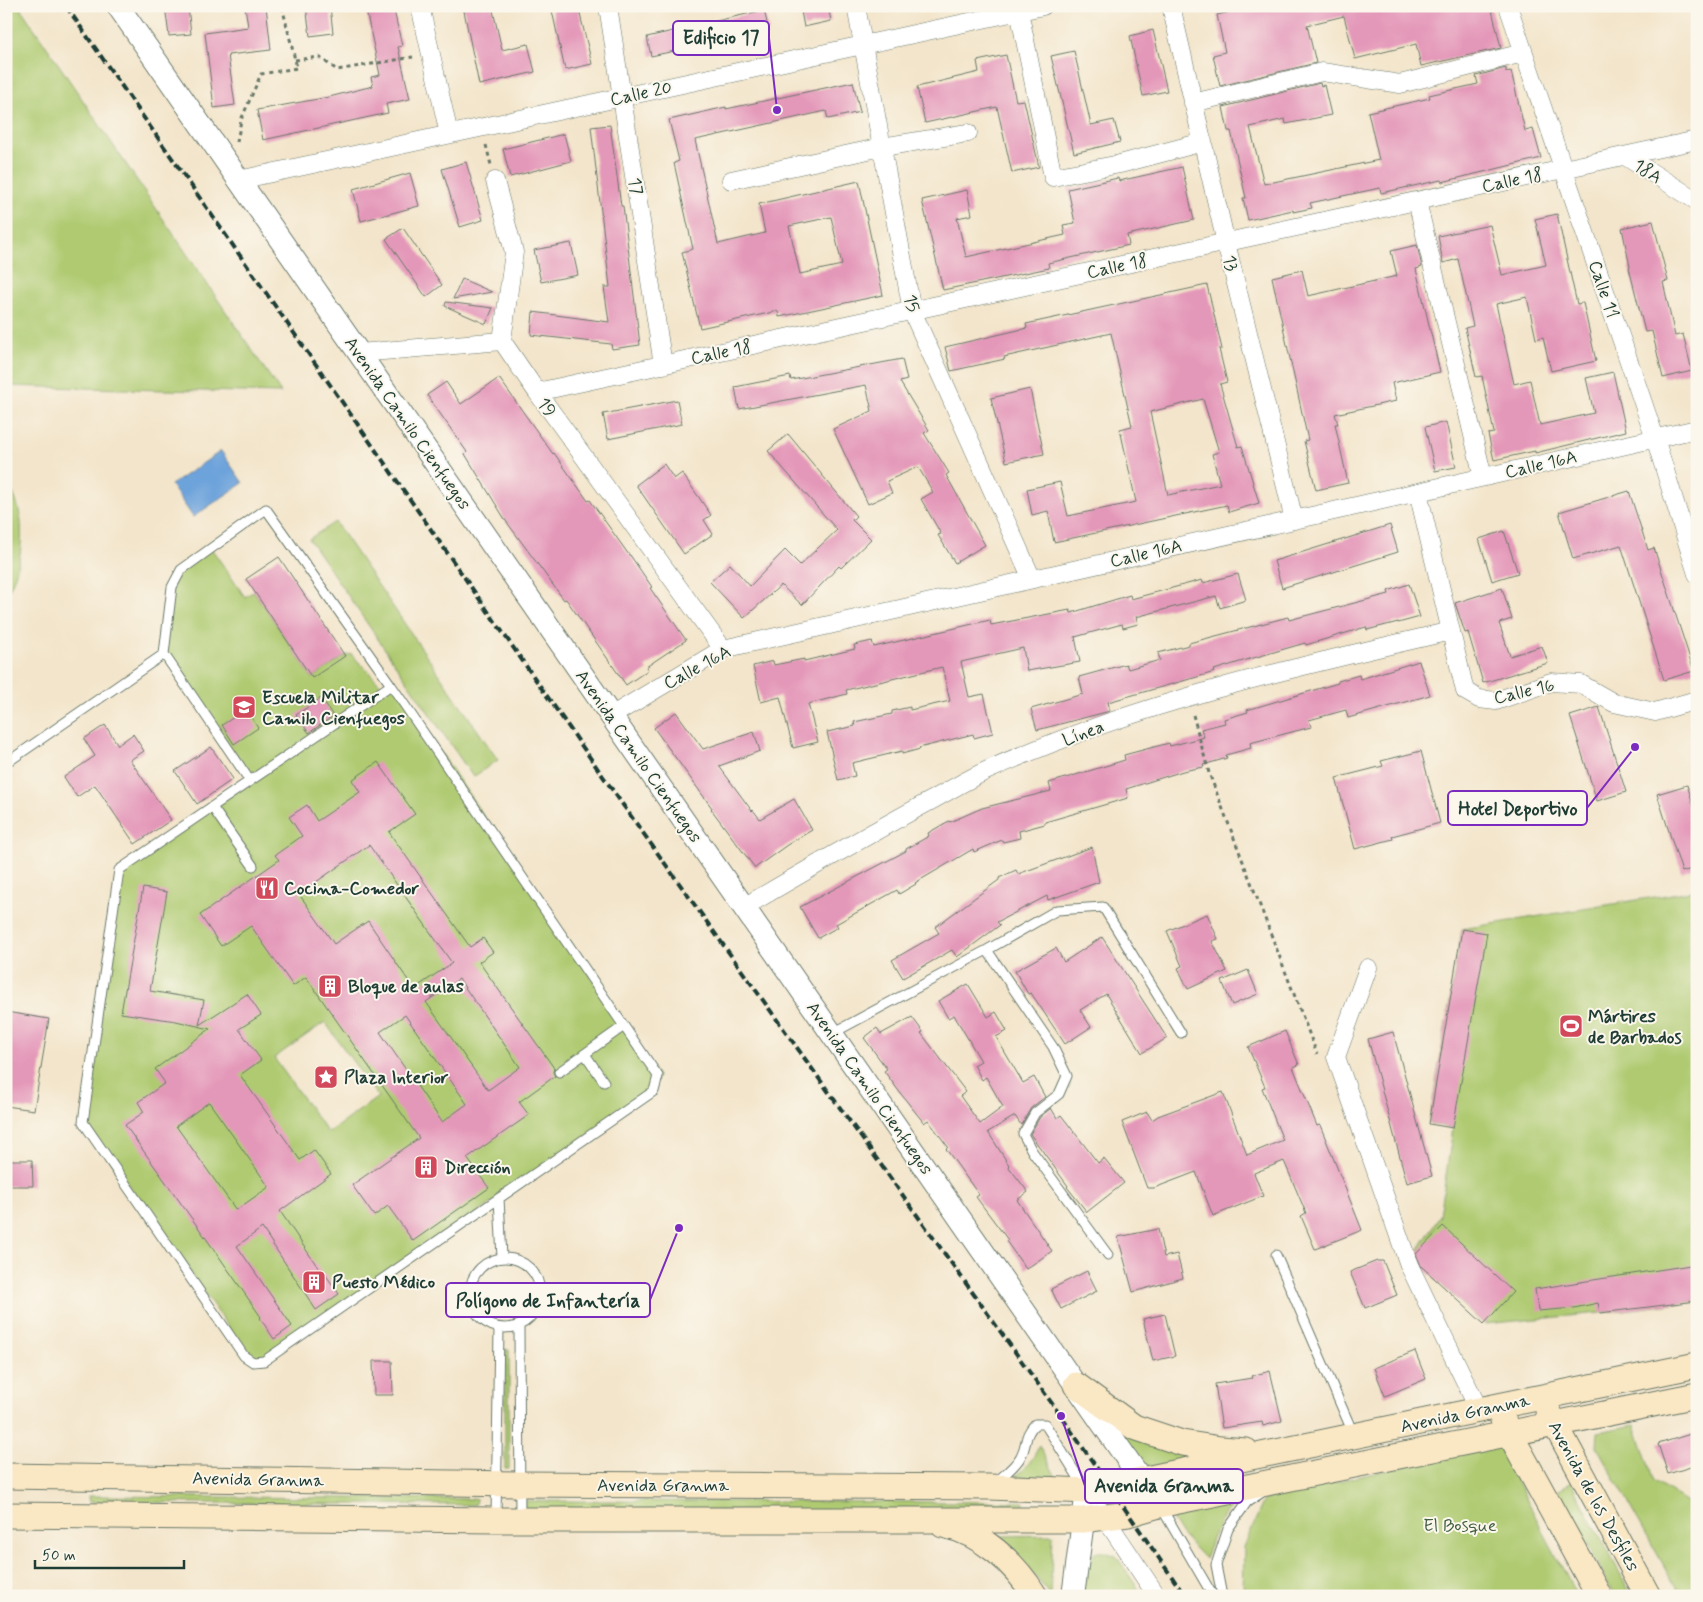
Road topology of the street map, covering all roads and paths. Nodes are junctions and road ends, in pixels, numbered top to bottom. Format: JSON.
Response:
{"nodes":[{"id":1,"x":118,"y":6,"type":"edge"},
{"id":2,"x":282,"y":6,"type":"edge"},
{"id":3,"x":420,"y":6,"type":"edge"},
{"id":4,"x":608,"y":6,"type":"edge"},
{"id":5,"x":856,"y":6,"type":"edge"},
{"id":6,"x":1043,"y":6,"type":"edge"},
{"id":7,"x":1171,"y":6,"type":"edge"},
{"id":8,"x":1508,"y":6,"type":"edge"},
{"id":9,"x":1019,"y":9,"type":"edge"},
{"id":10,"x":863,"y":45,"type":"junction"},
{"id":11,"x":431,"y":54,"type":"junction"},
{"id":12,"x":1523,"y":54,"type":"junction"},
{"id":13,"x":295,"y":60,"type":"junction"},
{"id":14,"x":622,"y":97,"type":"junction"},
{"id":15,"x":1193,"y":103,"type":"junction"},
{"id":16,"x":482,"y":127,"type":"junction"},
{"id":17,"x":449,"y":134,"type":"junction"},
{"id":18,"x":968,"y":134,"type":"dead end"},
{"id":19,"x":1697,"y":140,"type":"edge"},
{"id":20,"x":1203,"y":142,"type":"junction"},
{"id":21,"x":882,"y":147,"type":"junction"},
{"id":22,"x":1625,"y":156,"type":"junction"},
{"id":23,"x":1564,"y":169,"type":"junction"},
{"id":24,"x":235,"y":175,"type":"junction"},
{"id":25,"x":731,"y":180,"type":"dead end"},
{"id":26,"x":495,"y":181,"type":"joint"},
{"id":27,"x":1417,"y":201,"type":"junction"},
{"id":28,"x":1697,"y":201,"type":"edge"},
{"id":29,"x":1226,"y":243,"type":"junction"},
{"id":30,"x":912,"y":311,"type":"junction"},
{"id":31,"x":502,"y":342,"type":"junction"},
{"id":32,"x":359,"y":353,"type":"junction"},
{"id":33,"x":663,"y":365,"type":"junction"},
{"id":34,"x":537,"y":392,"type":"junction"},
{"id":35,"x":1697,"y":429,"type":"edge"},
{"id":36,"x":1655,"y":438,"type":"junction"},
{"id":37,"x":1482,"y":477,"type":"junction"},
{"id":38,"x":1418,"y":492,"type":"junction"},
{"id":39,"x":1294,"y":520,"type":"junction"},
{"id":40,"x":1697,"y":574,"type":"edge"},
{"id":41,"x":1032,"y":579,"type":"junction"},
{"id":42,"x":1451,"y":631,"type":"junction"},
{"id":43,"x":724,"y":649,"type":"junction"},
{"id":44,"x":164,"y":654,"type":"junction"},
{"id":45,"x":391,"y":685,"type":"junction"},
{"id":46,"x":1697,"y":700,"type":"edge"},
{"id":47,"x":611,"y":716,"type":"junction"},
{"id":48,"x":12,"y":759,"type":"dead end"},
{"id":49,"x":250,"y":781,"type":"junction"},
{"id":50,"x":212,"y":807,"type":"junction"},
{"id":51,"x":253,"y":866,"type":"dead end"},
{"id":52,"x":744,"y":907,"type":"junction"},
{"id":53,"x":987,"y":950,"type":"junction"},
{"id":54,"x":1368,"y":968,"type":"dead end"},
{"id":55,"x":624,"y":1026,"type":"junction"},
{"id":56,"x":832,"y":1033,"type":"junction"},
{"id":57,"x":1181,"y":1033,"type":"dead end"},
{"id":58,"x":585,"y":1054,"type":"junction"},
{"id":59,"x":559,"y":1072,"type":"dead end"},
{"id":60,"x":604,"y":1082,"type":"dead end"},
{"id":61,"x":499,"y":1198,"type":"junction"},
{"id":62,"x":1108,"y":1255,"type":"dead end"},
{"id":63,"x":1276,"y":1255,"type":"dead end"},
{"id":64,"x":502,"y":1258,"type":"junction"},
{"id":65,"x":518,"y":1326,"type":"junction"},
{"id":66,"x":499,"y":1328,"type":"junction"},
{"id":67,"x":1697,"y":1365,"type":"edge"},
{"id":68,"x":1076,"y":1386,"type":"junction"},
{"id":69,"x":1697,"y":1396,"type":"edge"},
{"id":70,"x":1541,"y":1397,"type":"junction"},
{"id":71,"x":1488,"y":1408,"type":"junction"},
{"id":72,"x":1554,"y":1424,"type":"junction"},
{"id":73,"x":1510,"y":1434,"type":"junction"},
{"id":74,"x":1354,"y":1436,"type":"junction"},
{"id":75,"x":1276,"y":1452,"type":"junction"},
{"id":76,"x":6,"y":1476,"type":"edge"},
{"id":77,"x":40,"y":1476,"type":"junction"},
{"id":78,"x":1142,"y":1480,"type":"junction"},
{"id":79,"x":1280,"y":1480,"type":"junction"},
{"id":80,"x":508,"y":1484,"type":"junction"},
{"id":81,"x":990,"y":1487,"type":"junction"},
{"id":82,"x":1087,"y":1491,"type":"junction"},
{"id":83,"x":1159,"y":1505,"type":"junction"},
{"id":84,"x":6,"y":1516,"type":"edge"},
{"id":85,"x":41,"y":1516,"type":"junction"},
{"id":86,"x":913,"y":1519,"type":"junction"},
{"id":87,"x":1094,"y":1519,"type":"junction"},
{"id":88,"x":508,"y":1520,"type":"junction"},
{"id":89,"x":1036,"y":1596,"type":"edge"},
{"id":90,"x":1073,"y":1596,"type":"edge"},
{"id":91,"x":1157,"y":1596,"type":"edge"},
{"id":92,"x":1214,"y":1596,"type":"edge"},
{"id":93,"x":1222,"y":1596,"type":"edge"},
{"id":94,"x":1599,"y":1596,"type":"edge"},
{"id":95,"x":1648,"y":1596,"type":"edge"}],
"edges":[{"from":1,"to":24,"type":"street","name":"Avenida Camilo Cienfuegos"},
{"from":2,"to":13,"type":"path"},
{"from":3,"to":11,"type":"street"},
{"from":4,"to":14,"type":"street","name":"17"},
{"from":5,"to":10,"type":"street","name":"15"},
{"from":6,"to":9,"type":"street","name":"Calle 20"},
{"from":7,"to":15,"type":"street","name":"13"},
{"from":8,"to":12,"type":"street","name":"Calle 11"},
{"from":9,"to":10,"type":"street","name":"Calle 20"},
{"from":9,"to":20,"type":"street"},
{"from":10,"to":14,"type":"street","name":"Calle 20"},
{"from":10,"to":21,"type":"street","name":"15"},
{"from":11,"to":13,"type":"path"},
{"from":11,"to":17,"type":"street"},
{"from":12,"to":15,"type":"street"},
{"from":12,"to":23,"type":"street","name":"Calle 11"},
{"from":13,"to":24,"type":"path"},
{"from":14,"to":16,"type":"street","name":"Calle 20"},
{"from":14,"to":33,"type":"street","name":"17"},
{"from":15,"to":20,"type":"street","name":"13"},
{"from":16,"to":17,"type":"street","name":"Calle 20"},
{"from":16,"to":26,"type":"path"},
{"from":17,"to":24,"type":"street","name":"Calle 20"},
{"from":18,"to":21,"type":"street"},
{"from":19,"to":22,"type":"street","name":"Calle 18"},
{"from":20,"to":29,"type":"street","name":"13"},
{"from":21,"to":25,"type":"street"},
{"from":21,"to":30,"type":"street","name":"15"},
{"from":22,"to":23,"type":"street","name":"Calle 18"},
{"from":22,"to":28,"type":"street","name":"18A"},
{"from":23,"to":27,"type":"street","name":"Calle 18"},
{"from":23,"to":36,"type":"street","name":"Calle 11"},
{"from":24,"to":32,"type":"street","name":"Avenida Camilo Cienfuegos"},
{"from":26,"to":31,"type":"street"},
{"from":27,"to":29,"type":"street","name":"Calle 18"},
{"from":27,"to":37,"type":"street"},
{"from":29,"to":30,"type":"street","name":"Calle 18"},
{"from":29,"to":39,"type":"street","name":"13"},
{"from":30,"to":33,"type":"street","name":"Calle 18"},
{"from":30,"to":41,"type":"street","name":"15"},
{"from":31,"to":32,"type":"street"},
{"from":31,"to":34,"type":"street","name":"19"},
{"from":32,"to":47,"type":"street","name":"Avenida Camilo Cienfuegos"},
{"from":33,"to":34,"type":"street","name":"Calle 18"},
{"from":34,"to":43,"type":"street","name":"19"},
{"from":35,"to":36,"type":"street","name":"Calle 16A"},
{"from":36,"to":37,"type":"street","name":"Calle 16A"},
{"from":36,"to":40,"type":"street","name":"Calle 11"},
{"from":37,"to":38,"type":"street","name":"Calle 16A"},
{"from":38,"to":39,"type":"street","name":"Calle 16A"},
{"from":38,"to":42,"type":"street"},
{"from":39,"to":41,"type":"street","name":"Calle 16A"},
{"from":41,"to":43,"type":"street","name":"Calle 16A"},
{"from":42,"to":46,"type":"street","name":"Calle 16"},
{"from":42,"to":52,"type":"street","name":"Línea"},
{"from":43,"to":47,"type":"street","name":"Calle 16A"},
{"from":44,"to":45,"type":"lane"},
{"from":44,"to":48,"type":"lane"},
{"from":44,"to":49,"type":"lane"},
{"from":45,"to":49,"type":"lane"},
{"from":45,"to":55,"type":"lane"},
{"from":47,"to":52,"type":"street","name":"Avenida Camilo Cienfuegos"},
{"from":49,"to":50,"type":"lane"},
{"from":50,"to":51,"type":"lane"},
{"from":50,"to":61,"type":"lane"},
{"from":52,"to":56,"type":"street","name":"Avenida Camilo Cienfuegos"},
{"from":53,"to":56,"type":"lane"},
{"from":53,"to":57,"type":"lane"},
{"from":53,"to":62,"type":"lane"},
{"from":54,"to":71,"type":"street"},
{"from":55,"to":58,"type":"lane"},
{"from":55,"to":61,"type":"lane"},
{"from":56,"to":68,"type":"street","name":"Avenida Camilo Cienfuegos"},
{"from":58,"to":59,"type":"lane"},
{"from":58,"to":60,"type":"lane"},
{"from":61,"to":64,"type":"lane"},
{"from":63,"to":74,"type":"lane"},
{"from":64,"to":65,"type":"lane"},
{"from":64,"to":66,"type":"lane"},
{"from":65,"to":66,"type":"lane"},
{"from":65,"to":80,"type":"lane"},
{"from":66,"to":80,"type":"lane"},
{"from":67,"to":70,"type":"main road","name":"Avenida Granma"},
{"from":68,"to":75,"type":"main road"},
{"from":68,"to":78,"type":"street","name":"Avenida Camilo Cienfuegos"},
{"from":69,"to":72,"type":"main road","name":"Avenida Granma"},
{"from":70,"to":71,"type":"main road","name":"Avenida Granma"},
{"from":70,"to":72,"type":"main road","name":"Avenida de los Desfiles"},
{"from":71,"to":73,"type":"main road"},
{"from":71,"to":74,"type":"main road","name":"Avenida Granma"},
{"from":72,"to":73,"type":"main road","name":"Avenida Granma"},
{"from":72,"to":95,"type":"main road","name":"Avenida de los Desfiles"},
{"from":73,"to":79,"type":"main road","name":"Avenida Granma"},
{"from":73,"to":94,"type":"main road"},
{"from":74,"to":75,"type":"main road","name":"Avenida Granma"},
{"from":75,"to":78,"type":"main road","name":"Avenida Granma"},
{"from":76,"to":77,"type":"main road","name":"Avenida Granma"},
{"from":77,"to":80,"type":"main road","name":"Avenida Granma"},
{"from":77,"to":85,"type":"main road"},
{"from":78,"to":82,"type":"main road","name":"Avenida Granma"},
{"from":78,"to":83,"type":"street","name":"Avenida Camilo Cienfuegos"},
{"from":79,"to":83,"type":"main road","name":"Avenida Granma"},
{"from":79,"to":93,"type":"lane"},
{"from":80,"to":81,"type":"main road","name":"Avenida Granma"},
{"from":80,"to":88,"type":"lane"},
{"from":80,"to":88,"type":"lane"},
{"from":81,"to":82,"type":"main road","name":"Avenida Granma"},
{"from":81,"to":82,"type":"lane"},
{"from":82,"to":87,"type":"street"},
{"from":83,"to":87,"type":"main road","name":"Avenida Granma"},
{"from":83,"to":92,"type":"lane"},
{"from":84,"to":85,"type":"main road","name":"Avenida Granma"},
{"from":85,"to":88,"type":"main road","name":"Avenida Granma"},
{"from":86,"to":87,"type":"main road","name":"Avenida Granma"},
{"from":86,"to":88,"type":"main road","name":"Avenida Granma"},
{"from":86,"to":89,"type":"main road"},
{"from":87,"to":90,"type":"street"},
{"from":87,"to":91,"type":"street"}]}
